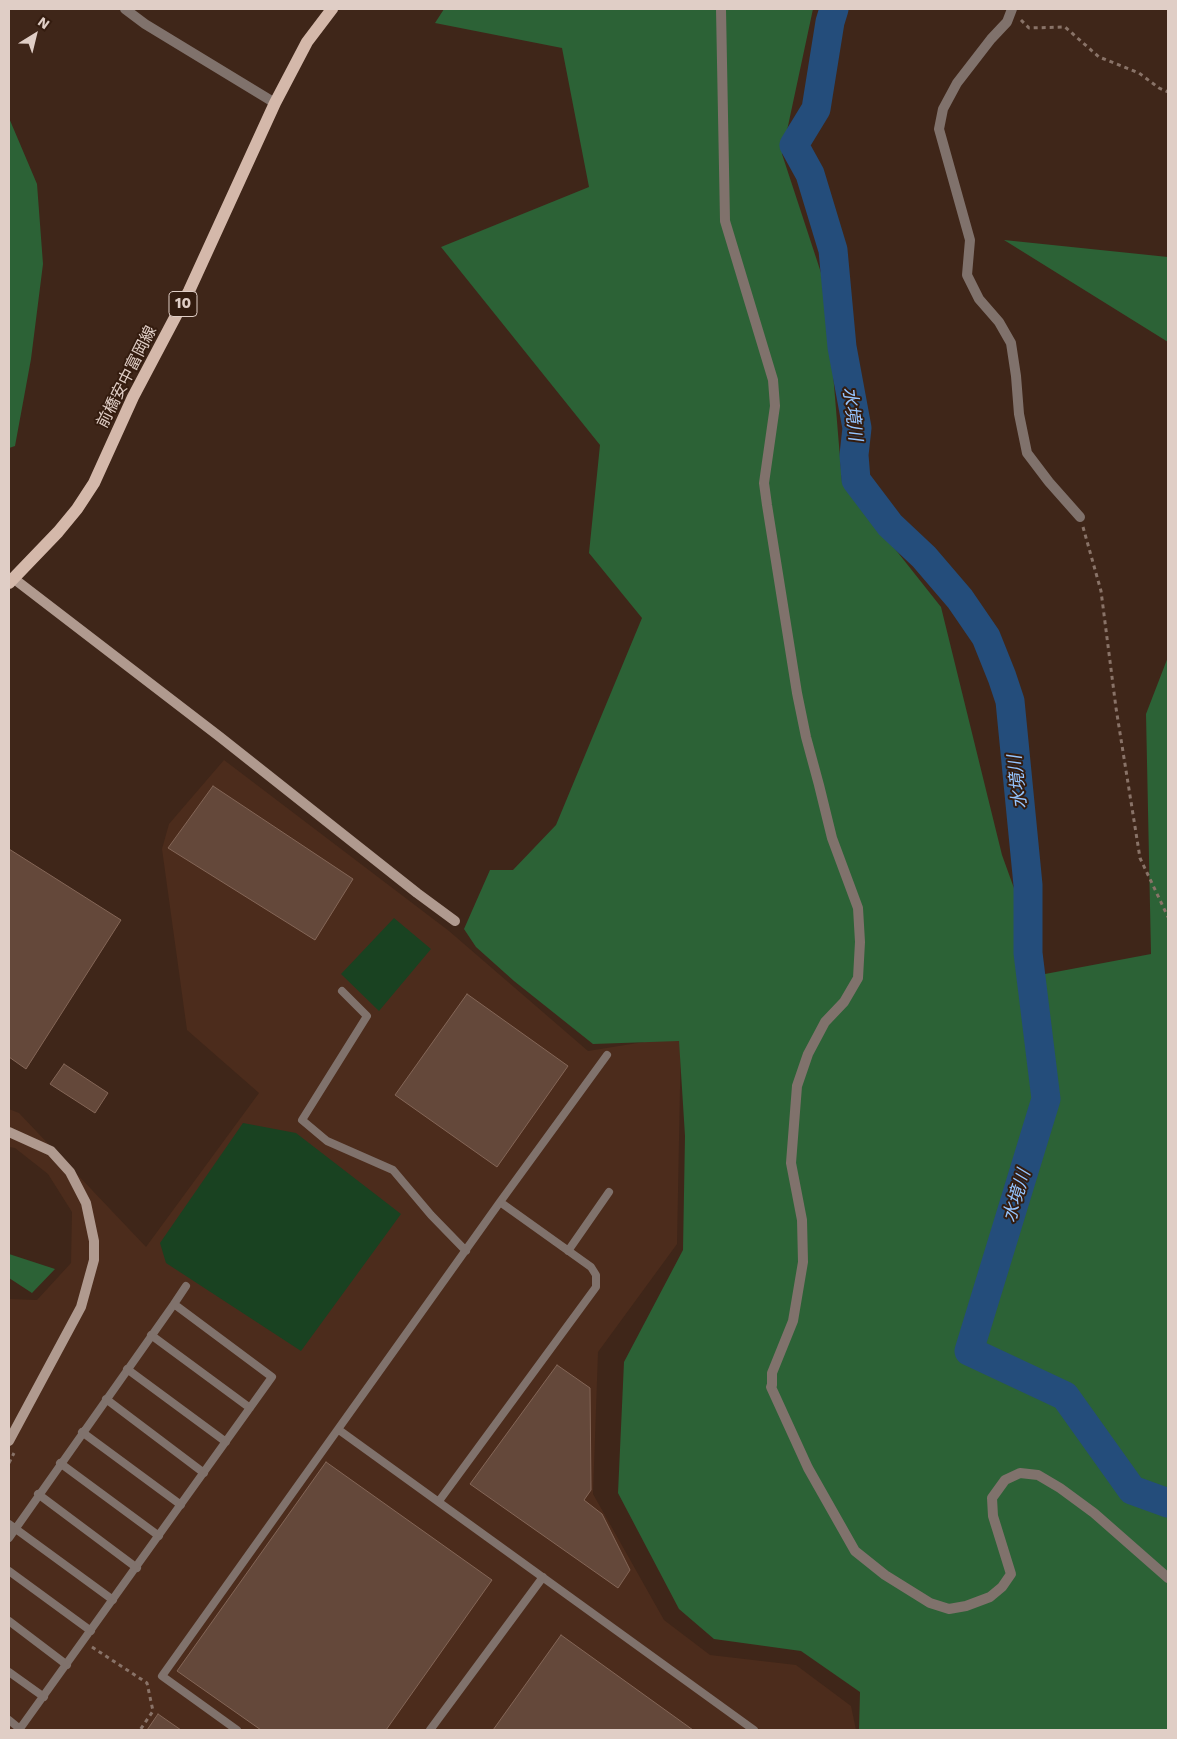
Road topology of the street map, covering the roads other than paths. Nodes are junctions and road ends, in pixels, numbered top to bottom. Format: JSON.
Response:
{"nodes":[{"id":1,"x":125,"y":9,"type":"edge"},
{"id":2,"x":332,"y":9,"type":"edge"},
{"id":3,"x":721,"y":9,"type":"edge"},
{"id":4,"x":1012,"y":10,"type":"edge"},
{"id":5,"x":275,"y":103,"type":"junction"},
{"id":6,"x":1080,"y":517,"type":"road end"},
{"id":7,"x":11,"y":580,"type":"edge"},
{"id":8,"x":455,"y":921,"type":"dead end"},
{"id":9,"x":342,"y":991,"type":"dead end"},
{"id":10,"x":607,"y":1055,"type":"dead end"},
{"id":11,"x":9,"y":1132,"type":"edge"},
{"id":12,"x":609,"y":1192,"type":"dead end"},
{"id":13,"x":500,"y":1202,"type":"junction"},
{"id":14,"x":568,"y":1250,"type":"junction"},
{"id":15,"x":466,"y":1251,"type":"junction"},
{"id":16,"x":186,"y":1286,"type":"dead end"},
{"id":17,"x":174,"y":1304,"type":"junction"},
{"id":18,"x":151,"y":1336,"type":"junction"},
{"id":19,"x":128,"y":1368,"type":"junction"},
{"id":20,"x":106,"y":1399,"type":"junction"},
{"id":21,"x":250,"y":1408,"type":"junction"},
{"id":22,"x":339,"y":1430,"type":"junction"},
{"id":23,"x":82,"y":1432,"type":"junction"},
{"id":24,"x":226,"y":1442,"type":"junction"},
{"id":25,"x":13,"y":1444,"type":"edge"},
{"id":26,"x":60,"y":1463,"type":"junction"},
{"id":27,"x":204,"y":1473,"type":"junction"},
{"id":28,"x":38,"y":1494,"type":"junction"},
{"id":29,"x":439,"y":1501,"type":"junction"},
{"id":30,"x":181,"y":1505,"type":"junction"},
{"id":31,"x":12,"y":1526,"type":"edge"},
{"id":32,"x":159,"y":1536,"type":"junction"},
{"id":33,"x":9,"y":1538,"type":"edge"},
{"id":34,"x":137,"y":1568,"type":"junction"},
{"id":35,"x":9,"y":1571,"type":"edge"},
{"id":36,"x":543,"y":1577,"type":"junction"},
{"id":37,"x":1168,"y":1578,"type":"edge"},
{"id":38,"x":113,"y":1600,"type":"junction"},
{"id":39,"x":9,"y":1621,"type":"edge"},
{"id":40,"x":91,"y":1631,"type":"junction"},
{"id":41,"x":67,"y":1665,"type":"junction"},
{"id":42,"x":9,"y":1672,"type":"edge"},
{"id":43,"x":44,"y":1697,"type":"junction"},
{"id":44,"x":9,"y":1720,"type":"edge"},
{"id":45,"x":20,"y":1730,"type":"edge"},
{"id":46,"x":237,"y":1730,"type":"edge"},
{"id":47,"x":430,"y":1730,"type":"edge"},
{"id":48,"x":754,"y":1730,"type":"edge"}],
"edges":[{"from":1,"to":5,"type":"street"},
{"from":2,"to":5,"type":"main road","name":"前橋安中富岡線","number":"10"},
{"from":3,"to":37,"type":"street"},
{"from":4,"to":6,"type":"street"},
{"from":5,"to":7,"type":"main road","name":"前橋安中富岡線","number":"10"},
{"from":7,"to":8,"type":"street"},
{"from":9,"to":15,"type":"lane"},
{"from":10,"to":13,"type":"lane"},
{"from":11,"to":25,"type":"street"},
{"from":12,"to":14,"type":"lane"},
{"from":13,"to":14,"type":"lane"},
{"from":13,"to":15,"type":"lane"},
{"from":14,"to":29,"type":"lane"},
{"from":15,"to":22,"type":"lane"},
{"from":16,"to":17,"type":"lane"},
{"from":17,"to":18,"type":"lane"},
{"from":17,"to":21,"type":"lane"},
{"from":18,"to":19,"type":"lane"},
{"from":18,"to":21,"type":"lane"},
{"from":19,"to":20,"type":"lane"},
{"from":19,"to":24,"type":"lane"},
{"from":20,"to":23,"type":"lane"},
{"from":20,"to":27,"type":"lane"},
{"from":21,"to":24,"type":"lane"},
{"from":22,"to":29,"type":"lane"},
{"from":22,"to":46,"type":"lane"},
{"from":23,"to":26,"type":"lane"},
{"from":23,"to":30,"type":"lane"},
{"from":24,"to":27,"type":"lane"},
{"from":26,"to":28,"type":"lane"},
{"from":26,"to":32,"type":"lane"},
{"from":27,"to":30,"type":"lane"},
{"from":28,"to":31,"type":"lane"},
{"from":28,"to":34,"type":"lane"},
{"from":29,"to":36,"type":"lane"},
{"from":30,"to":32,"type":"lane"},
{"from":31,"to":33,"type":"lane"},
{"from":31,"to":38,"type":"lane"},
{"from":32,"to":34,"type":"lane"},
{"from":34,"to":38,"type":"lane"},
{"from":35,"to":40,"type":"lane"},
{"from":36,"to":47,"type":"lane"},
{"from":36,"to":48,"type":"lane"},
{"from":38,"to":40,"type":"lane"},
{"from":39,"to":41,"type":"lane"},
{"from":40,"to":41,"type":"lane"},
{"from":41,"to":43,"type":"lane"},
{"from":42,"to":43,"type":"lane"},
{"from":43,"to":45,"type":"lane"},
{"from":44,"to":45,"type":"lane"}]}
